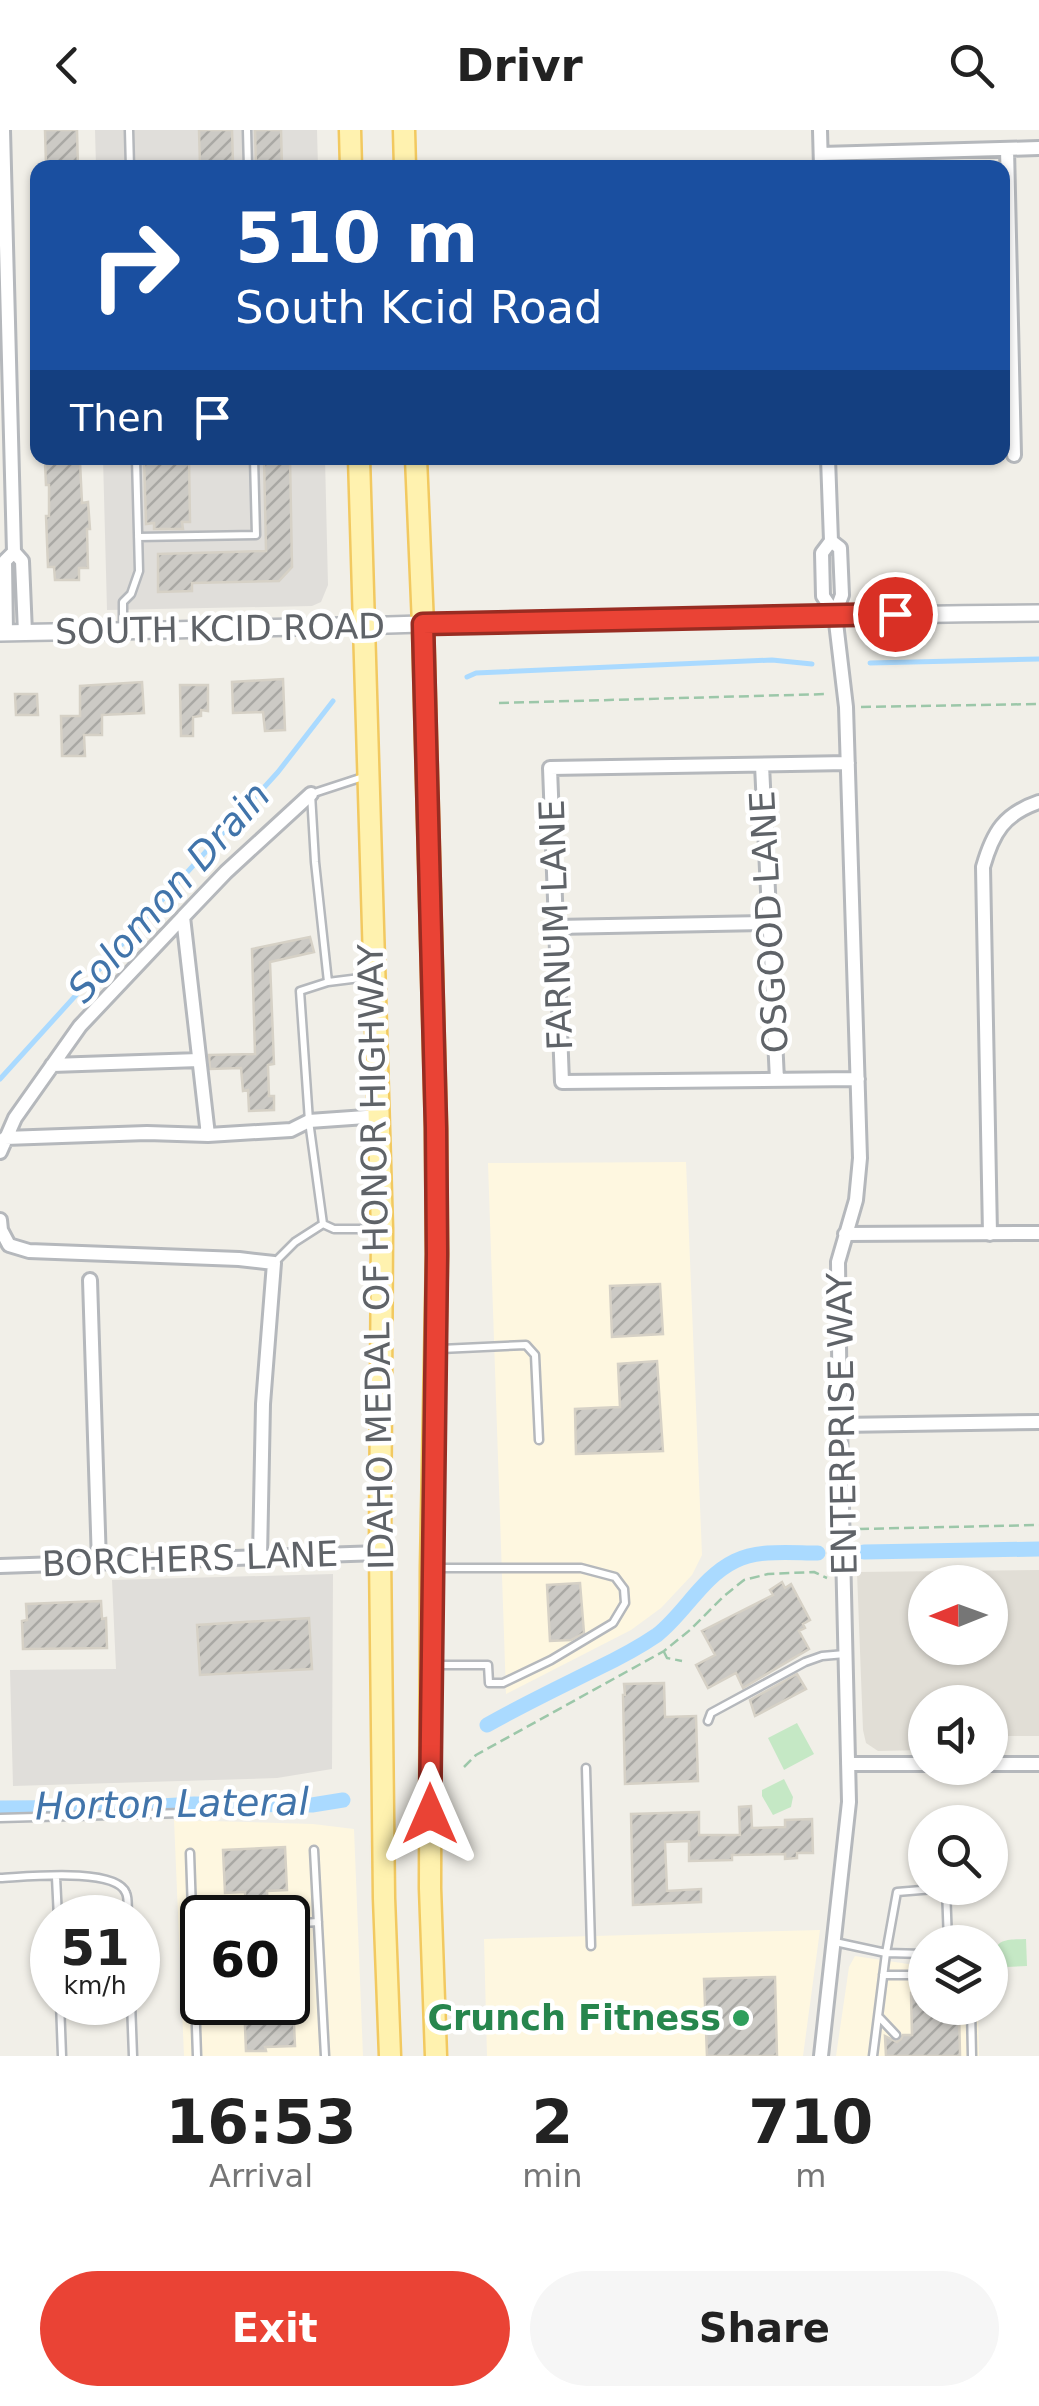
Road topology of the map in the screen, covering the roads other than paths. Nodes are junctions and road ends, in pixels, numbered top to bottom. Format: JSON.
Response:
{"nodes":[{"id":1,"x":3,"y":130,"type":"edge"},
{"id":2,"x":129,"y":130,"type":"edge"},
{"id":3,"x":247,"y":130,"type":"edge"},
{"id":4,"x":350,"y":130,"type":"edge"},
{"id":5,"x":404,"y":130,"type":"edge"},
{"id":6,"x":820,"y":130,"type":"edge"},
{"id":7,"x":1039,"y":148,"type":"edge"},
{"id":8,"x":1007,"y":149,"type":"junction"},
{"id":9,"x":130,"y":160,"type":"edge"},
{"id":10,"x":248,"y":160,"type":"edge"},
{"id":11,"x":351,"y":160,"type":"edge"},
{"id":12,"x":405,"y":160,"type":"edge"},
{"id":13,"x":821,"y":160,"type":"edge"},
{"id":14,"x":836,"y":160,"type":"edge"},
{"id":15,"x":1007,"y":160,"type":"edge"},
{"id":16,"x":2,"y":215,"type":"edge"},
{"id":17,"x":1010,"y":280,"type":"edge"},
{"id":18,"x":1014,"y":455,"type":"dead end"},
{"id":19,"x":136,"y":465,"type":"edge"},
{"id":20,"x":254,"y":465,"type":"edge"},
{"id":21,"x":358,"y":465,"type":"edge"},
{"id":22,"x":416,"y":465,"type":"edge"},
{"id":23,"x":828,"y":465,"type":"edge"},
{"id":24,"x":138,"y":537,"type":"junction"},
{"id":25,"x":14,"y":552,"type":"junction"},
{"id":26,"x":1039,"y":613,"type":"edge"},
{"id":27,"x":835,"y":614,"type":"junction"},
{"id":28,"x":423,"y":624,"type":"junction"},
{"id":29,"x":363,"y":627,"type":"junction"},
{"id":30,"x":124,"y":631,"type":"junction"},
{"id":31,"x":3,"y":633,"type":"edge"},
{"id":32,"x":25,"y":633,"type":"junction"},
{"id":33,"x":848,"y":763,"type":"junction"},
{"id":34,"x":762,"y":764,"type":"junction"},
{"id":35,"x":367,"y":776,"type":"junction"},
{"id":36,"x":311,"y":794,"type":"junction"},
{"id":37,"x":1039,"y":802,"type":"edge"},
{"id":38,"x":183,"y":917,"type":"junction"},
{"id":39,"x":769,"y":923,"type":"junction"},
{"id":40,"x":556,"y":927,"type":"junction"},
{"id":41,"x":374,"y":976,"type":"junction"},
{"id":42,"x":328,"y":982,"type":"junction"},
{"id":43,"x":199,"y":1060,"type":"junction"},
{"id":44,"x":52,"y":1065,"type":"junction"},
{"id":45,"x":858,"y":1079,"type":"junction"},
{"id":46,"x":776,"y":1080,"type":"junction"},
{"id":47,"x":380,"y":1116,"type":"junction"},
{"id":48,"x":310,"y":1122,"type":"junction"},
{"id":49,"x":208,"y":1134,"type":"junction"},
{"id":50,"x":5,"y":1138,"type":"junction"},
{"id":51,"x":0,"y":1152,"type":"edge"},
{"id":52,"x":0,"y":1220,"type":"edge"},
{"id":53,"x":322,"y":1224,"type":"junction"},
{"id":54,"x":382,"y":1229,"type":"junction"},
{"id":55,"x":845,"y":1234,"type":"junction"},
{"id":56,"x":990,"y":1234,"type":"junction"},
{"id":57,"x":1039,"y":1234,"type":"edge"},
{"id":58,"x":274,"y":1263,"type":"junction"},
{"id":59,"x":90,"y":1280,"type":"dead end"},
{"id":60,"x":435,"y":1349,"type":"junction"},
{"id":61,"x":1039,"y":1422,"type":"edge"},
{"id":62,"x":840,"y":1425,"type":"junction"},
{"id":63,"x":539,"y":1440,"type":"dead end"},
{"id":64,"x":380,"y":1553,"type":"junction"},
{"id":65,"x":260,"y":1557,"type":"junction"},
{"id":66,"x":99,"y":1563,"type":"junction"},
{"id":67,"x":0,"y":1566,"type":"edge"},
{"id":68,"x":431,"y":1568,"type":"junction"},
{"id":69,"x":845,"y":1654,"type":"junction"},
{"id":70,"x":430,"y":1665,"type":"junction"},
{"id":71,"x":708,"y":1721,"type":"dead end"},
{"id":72,"x":848,"y":1764,"type":"junction"},
{"id":73,"x":908,"y":1764,"type":"edge"},
{"id":74,"x":1008,"y":1764,"type":"edge"},
{"id":75,"x":1039,"y":1764,"type":"edge"},
{"id":76,"x":586,"y":1768,"type":"dead end"},
{"id":77,"x":183,"y":1813,"type":"dead end"},
{"id":78,"x":0,"y":1818,"type":"edge"},
{"id":79,"x":314,"y":1850,"type":"dead end"},
{"id":80,"x":190,"y":1854,"type":"dead end"},
{"id":81,"x":56,"y":1877,"type":"junction"},
{"id":82,"x":0,"y":1878,"type":"edge"},
{"id":83,"x":57,"y":1895,"type":"edge"},
{"id":84,"x":127,"y":1895,"type":"edge"},
{"id":85,"x":192,"y":1895,"type":"edge"},
{"id":86,"x":318,"y":1922,"type":"junction"},
{"id":87,"x":310,"y":1923,"type":"edge"},
{"id":88,"x":947,"y":1925,"type":"edge"},
{"id":89,"x":835,"y":1942,"type":"junction"},
{"id":90,"x":591,"y":1946,"type":"dead end"},
{"id":91,"x":886,"y":1953,"type":"junction"},
{"id":92,"x":908,"y":1954,"type":"edge"},
{"id":93,"x":883,"y":1975,"type":"junction"},
{"id":94,"x":908,"y":1976,"type":"edge"},
{"id":95,"x":879,"y":2017,"type":"junction"},
{"id":96,"x":61,"y":2025,"type":"edge"},
{"id":97,"x":132,"y":2025,"type":"edge"},
{"id":98,"x":197,"y":2025,"type":"edge"},
{"id":99,"x":971,"y":2025,"type":"edge"},
{"id":100,"x":896,"y":2035,"type":"dead end"},
{"id":101,"x":62,"y":2056,"type":"edge"},
{"id":102,"x":133,"y":2056,"type":"edge"},
{"id":103,"x":198,"y":2056,"type":"edge"},
{"id":104,"x":325,"y":2056,"type":"edge"},
{"id":105,"x":390,"y":2056,"type":"edge"},
{"id":106,"x":436,"y":2056,"type":"edge"},
{"id":107,"x":820,"y":2056,"type":"edge"},
{"id":108,"x":874,"y":2056,"type":"edge"},
{"id":109,"x":972,"y":2056,"type":"edge"}],
"edges":[{"from":1,"to":16,"type":"street"},
{"from":2,"to":9,"type":"lane"},
{"from":3,"to":10,"type":"lane"},
{"from":4,"to":11,"type":"main road"},
{"from":5,"to":12,"type":"main road"},
{"from":6,"to":13,"type":"street"},
{"from":7,"to":8,"type":"street"},
{"from":8,"to":14,"type":"street"},
{"from":8,"to":15,"type":"street"},
{"from":16,"to":25,"type":"street"},
{"from":17,"to":18,"type":"street"},
{"from":19,"to":24,"type":"lane"},
{"from":20,"to":24,"type":"lane"},
{"from":21,"to":29,"type":"main road","name":"IDAHO MEDAL OF HONOR HIGHWAY"},
{"from":22,"to":28,"type":"main road","name":"IDAHO MEDAL OF HONOR HIGHWAY"},
{"from":23,"to":27,"type":"street","name":"ENTERPRISE WAY"},
{"from":24,"to":30,"type":"lane"},
{"from":25,"to":31,"type":"street"},
{"from":25,"to":32,"type":"street"},
{"from":26,"to":27,"type":"street","name":"SOUTH KCID ROAD"},
{"from":27,"to":28,"type":"street","name":"SOUTH KCID ROAD"},
{"from":27,"to":33,"type":"street","name":"ENTERPRISE WAY"},
{"from":28,"to":29,"type":"street","name":"SOUTH KCID ROAD"},
{"from":28,"to":60,"type":"main road","name":"IDAHO MEDAL OF HONOR HIGHWAY"},
{"from":29,"to":30,"type":"street","name":"SOUTH KCID ROAD"},
{"from":29,"to":35,"type":"main road","name":"IDAHO MEDAL OF HONOR HIGHWAY"},
{"from":30,"to":32,"type":"street","name":"SOUTH KCID ROAD"},
{"from":31,"to":32,"type":"street","name":"SOUTH KCID ROAD"},
{"from":33,"to":34,"type":"street"},
{"from":33,"to":45,"type":"street","name":"ENTERPRISE WAY"},
{"from":34,"to":39,"type":"street","name":"OSGOOD LANE"},
{"from":34,"to":40,"type":"street","name":"FARNUM LANE"},
{"from":35,"to":36,"type":"lane"},
{"from":35,"to":41,"type":"main road","name":"IDAHO MEDAL OF HONOR HIGHWAY"},
{"from":36,"to":38,"type":"street"},
{"from":36,"to":42,"type":"lane"},
{"from":37,"to":56,"type":"street"},
{"from":38,"to":43,"type":"street"},
{"from":38,"to":44,"type":"street"},
{"from":39,"to":40,"type":"street"},
{"from":39,"to":46,"type":"street","name":"OSGOOD LANE"},
{"from":40,"to":46,"type":"street","name":"FARNUM LANE"},
{"from":41,"to":42,"type":"lane"},
{"from":41,"to":47,"type":"main road","name":"IDAHO MEDAL OF HONOR HIGHWAY"},
{"from":42,"to":48,"type":"lane"},
{"from":43,"to":44,"type":"street"},
{"from":43,"to":49,"type":"street"},
{"from":44,"to":50,"type":"street"},
{"from":45,"to":46,"type":"street"},
{"from":45,"to":55,"type":"street","name":"ENTERPRISE WAY"},
{"from":47,"to":48,"type":"street"},
{"from":47,"to":54,"type":"main road","name":"IDAHO MEDAL OF HONOR HIGHWAY"},
{"from":48,"to":49,"type":"street"},
{"from":48,"to":53,"type":"lane"},
{"from":49,"to":50,"type":"street"},
{"from":50,"to":51,"type":"street"},
{"from":52,"to":58,"type":"street"},
{"from":53,"to":54,"type":"lane"},
{"from":53,"to":58,"type":"lane"},
{"from":54,"to":64,"type":"main road","name":"IDAHO MEDAL OF HONOR HIGHWAY"},
{"from":55,"to":56,"type":"street"},
{"from":55,"to":62,"type":"street","name":"ENTERPRISE WAY"},
{"from":56,"to":57,"type":"street"},
{"from":58,"to":65,"type":"street"},
{"from":59,"to":66,"type":"street"},
{"from":60,"to":63,"type":"lane"},
{"from":60,"to":68,"type":"main road","name":"IDAHO MEDAL OF HONOR HIGHWAY"},
{"from":61,"to":62,"type":"street"},
{"from":62,"to":69,"type":"street","name":"ENTERPRISE WAY"},
{"from":64,"to":65,"type":"street","name":"BORCHERS LANE"},
{"from":64,"to":105,"type":"main road","name":"IDAHO MEDAL OF HONOR HIGHWAY"},
{"from":65,"to":66,"type":"street","name":"BORCHERS LANE"},
{"from":66,"to":67,"type":"street","name":"BORCHERS LANE"},
{"from":68,"to":70,"type":"main road","name":"IDAHO MEDAL OF HONOR HIGHWAY"},
{"from":68,"to":70,"type":"lane"},
{"from":69,"to":71,"type":"lane"},
{"from":69,"to":72,"type":"street","name":"ENTERPRISE WAY"},
{"from":70,"to":106,"type":"main road","name":"IDAHO MEDAL OF HONOR HIGHWAY"},
{"from":72,"to":73,"type":"street"},
{"from":72,"to":89,"type":"street","name":"ENTERPRISE WAY"},
{"from":74,"to":75,"type":"street"},
{"from":76,"to":90,"type":"lane"},
{"from":77,"to":78,"type":"lane"},
{"from":79,"to":86,"type":"lane"},
{"from":80,"to":85,"type":"lane"},
{"from":81,"to":82,"type":"lane"},
{"from":81,"to":83,"type":"lane"},
{"from":81,"to":84,"type":"lane"},
{"from":86,"to":87,"type":"lane"},
{"from":86,"to":104,"type":"lane"},
{"from":88,"to":91,"type":"lane"},
{"from":89,"to":91,"type":"lane"},
{"from":89,"to":107,"type":"street","name":"ENTERPRISE WAY"},
{"from":91,"to":92,"type":"lane"},
{"from":91,"to":93,"type":"lane"},
{"from":93,"to":94,"type":"lane"},
{"from":93,"to":95,"type":"lane"},
{"from":95,"to":100,"type":"lane"},
{"from":95,"to":108,"type":"lane"},
{"from":96,"to":101,"type":"lane"},
{"from":97,"to":102,"type":"lane"},
{"from":98,"to":103,"type":"lane"},
{"from":99,"to":109,"type":"lane"}]}
